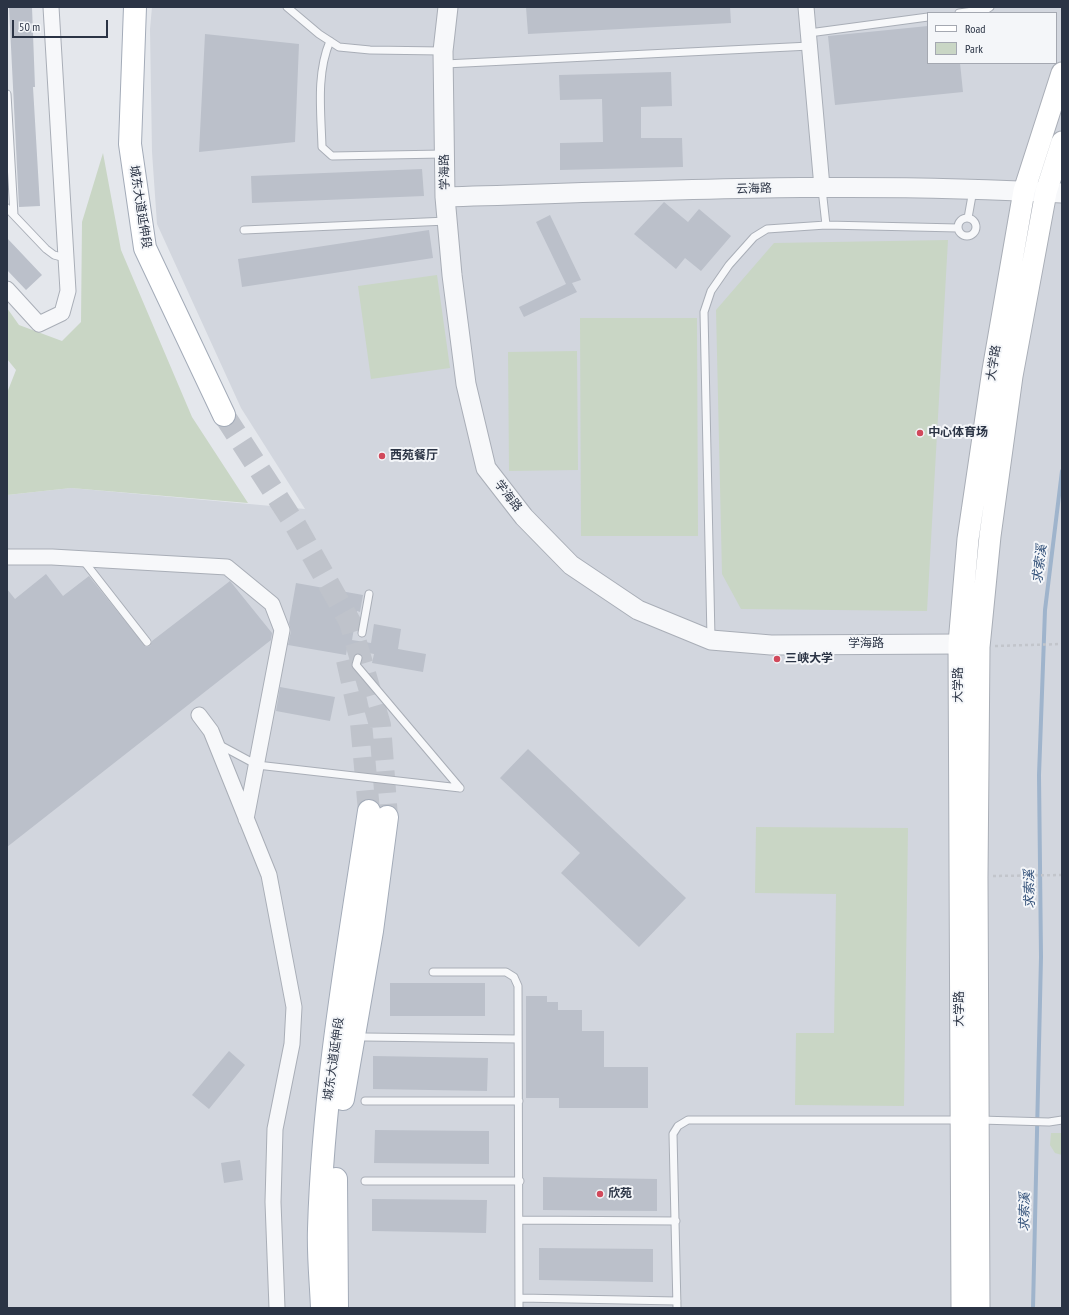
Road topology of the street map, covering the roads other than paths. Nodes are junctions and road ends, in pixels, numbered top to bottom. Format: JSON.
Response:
{"nodes":[{"id":1,"x":51,"y":7,"type":"edge"},
{"id":2,"x":125,"y":7,"type":"edge"},
{"id":3,"x":135,"y":7,"type":"edge"},
{"id":4,"x":287,"y":7,"type":"edge"},
{"id":5,"x":448,"y":7,"type":"edge"},
{"id":6,"x":806,"y":7,"type":"edge"},
{"id":7,"x":990,"y":7,"type":"edge"},
{"id":8,"x":966,"y":12,"type":"edge"},
{"id":9,"x":927,"y":17,"type":"edge"},
{"id":10,"x":809,"y":40,"type":"junction"},
{"id":11,"x":330,"y":41,"type":"junction"},
{"id":12,"x":443,"y":58,"type":"junction"},
{"id":13,"x":1062,"y":73,"type":"edge"},
{"id":14,"x":7,"y":94,"type":"edge"},
{"id":15,"x":1062,"y":142,"type":"edge"},
{"id":16,"x":444,"y":154,"type":"junction"},
{"id":17,"x":822,"y":187,"type":"junction"},
{"id":18,"x":973,"y":189,"type":"junction"},
{"id":19,"x":1024,"y":191,"type":"junction"},
{"id":20,"x":1054,"y":193,"type":"edge"},
{"id":21,"x":445,"y":197,"type":"junction"},
{"id":22,"x":7,"y":208,"type":"edge"},
{"id":23,"x":14,"y":215,"type":"junction"},
{"id":24,"x":968,"y":218,"type":"junction"},
{"id":25,"x":447,"y":221,"type":"junction"},
{"id":26,"x":826,"y":225,"type":"junction"},
{"id":27,"x":958,"y":228,"type":"junction"},
{"id":28,"x":244,"y":230,"type":"dead end"},
{"id":29,"x":65,"y":258,"type":"junction"},
{"id":30,"x":7,"y":289,"type":"edge"},
{"id":31,"x":7,"y":557,"type":"edge"},
{"id":32,"x":82,"y":559,"type":"junction"},
{"id":33,"x":369,"y":594,"type":"dead end"},
{"id":34,"x":362,"y":633,"type":"dead end"},
{"id":35,"x":711,"y":640,"type":"junction"},
{"id":36,"x":146,"y":642,"type":"dead end"},
{"id":37,"x":969,"y":645,"type":"junction"},
{"id":38,"x":358,"y":658,"type":"dead end"},
{"id":39,"x":199,"y":715,"type":"dead end"},
{"id":40,"x":216,"y":743,"type":"junction"},
{"id":41,"x":257,"y":765,"type":"junction"},
{"id":42,"x":246,"y":819,"type":"junction"},
{"id":43,"x":433,"y":972,"type":"dead end"},
{"id":44,"x":365,"y":1037,"type":"dead end"},
{"id":45,"x":518,"y":1039,"type":"junction"},
{"id":46,"x":365,"y":1101,"type":"dead end"},
{"id":47,"x":519,"y":1101,"type":"junction"},
{"id":48,"x":970,"y":1120,"type":"junction"},
{"id":49,"x":1062,"y":1120,"type":"edge"},
{"id":50,"x":365,"y":1181,"type":"dead end"},
{"id":51,"x":520,"y":1181,"type":"junction"},
{"id":52,"x":520,"y":1220,"type":"junction"},
{"id":53,"x":676,"y":1221,"type":"junction"},
{"id":54,"x":520,"y":1298,"type":"junction"},
{"id":55,"x":677,"y":1305,"type":"edge"},
{"id":56,"x":277,"y":1308,"type":"edge"},
{"id":57,"x":322,"y":1308,"type":"edge"},
{"id":58,"x":338,"y":1308,"type":"edge"},
{"id":59,"x":519,"y":1308,"type":"edge"},
{"id":60,"x":962,"y":1308,"type":"edge"},
{"id":61,"x":979,"y":1308,"type":"edge"}],
"edges":[{"from":1,"to":29,"type":"street"},
{"from":2,"to":3,"type":"main road","name":"城东大道延伸段"},
{"from":4,"to":11,"type":"lane"},
{"from":5,"to":12,"type":"street","name":"学海路"},
{"from":6,"to":10,"type":"street"},
{"from":7,"to":8,"type":"lane"},
{"from":9,"to":10,"type":"lane"},
{"from":10,"to":12,"type":"lane"},
{"from":10,"to":17,"type":"street"},
{"from":11,"to":12,"type":"lane"},
{"from":11,"to":16,"type":"lane"},
{"from":12,"to":16,"type":"street","name":"学海路"},
{"from":13,"to":19,"type":"main road","name":"大学路"},
{"from":14,"to":23,"type":"lane"},
{"from":15,"to":20,"type":"main road","name":"大学路"},
{"from":16,"to":21,"type":"street","name":"学海路"},
{"from":17,"to":18,"type":"street","name":"云海路"},
{"from":17,"to":21,"type":"street","name":"云海路"},
{"from":17,"to":26,"type":"lane"},
{"from":18,"to":19,"type":"street","name":"云海路"},
{"from":18,"to":24,"type":"lane"},
{"from":19,"to":20,"type":"street","name":"云海路"},
{"from":19,"to":37,"type":"main road","name":"大学路"},
{"from":20,"to":37,"type":"main road","name":"大学路"},
{"from":21,"to":25,"type":"street","name":"学海路"},
{"from":22,"to":23,"type":"lane"},
{"from":23,"to":29,"type":"lane"},
{"from":24,"to":27,"type":"lane"},
{"from":24,"to":27,"type":"lane"},
{"from":25,"to":28,"type":"lane"},
{"from":25,"to":35,"type":"street","name":"学海路"},
{"from":26,"to":27,"type":"lane"},
{"from":26,"to":35,"type":"lane"},
{"from":29,"to":30,"type":"street"},
{"from":31,"to":32,"type":"street"},
{"from":32,"to":36,"type":"lane"},
{"from":32,"to":41,"type":"street"},
{"from":33,"to":34,"type":"lane"},
{"from":35,"to":37,"type":"street","name":"学海路"},
{"from":37,"to":48,"type":"main road","name":"大学路"},
{"from":38,"to":41,"type":"lane"},
{"from":39,"to":40,"type":"street"},
{"from":40,"to":41,"type":"lane"},
{"from":40,"to":42,"type":"street"},
{"from":41,"to":42,"type":"street"},
{"from":42,"to":56,"type":"street"},
{"from":43,"to":45,"type":"lane"},
{"from":44,"to":45,"type":"lane"},
{"from":45,"to":47,"type":"lane"},
{"from":46,"to":47,"type":"lane"},
{"from":47,"to":51,"type":"lane"},
{"from":48,"to":49,"type":"lane"},
{"from":48,"to":53,"type":"lane"},
{"from":48,"to":60,"type":"main road","name":"大学路"},
{"from":48,"to":61,"type":"main road","name":"大学路"},
{"from":50,"to":51,"type":"lane"},
{"from":51,"to":52,"type":"lane"},
{"from":52,"to":53,"type":"lane"},
{"from":52,"to":54,"type":"lane"},
{"from":53,"to":55,"type":"lane"},
{"from":54,"to":55,"type":"lane"},
{"from":54,"to":59,"type":"lane"},
{"from":57,"to":58,"type":"main road","name":"城东大道延伸段"}]}
